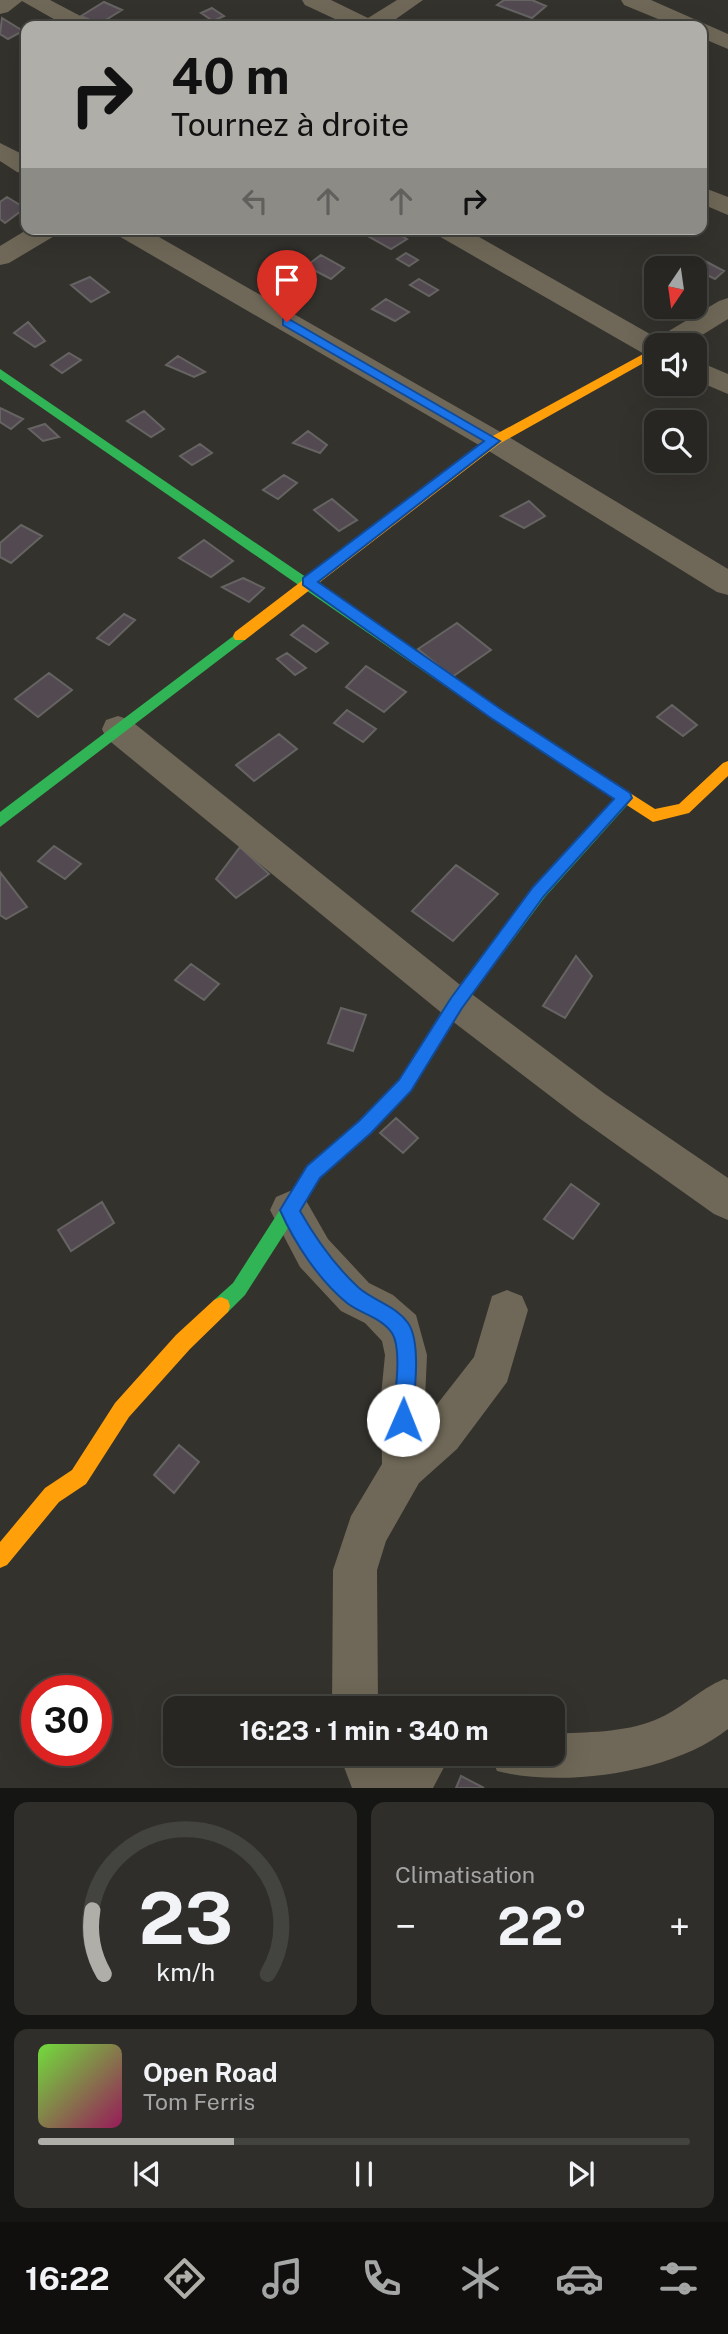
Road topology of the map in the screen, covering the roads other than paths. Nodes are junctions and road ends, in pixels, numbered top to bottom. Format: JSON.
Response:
{"nodes":[{"id":1,"x":12,"y":0,"type":"edge"},
{"id":2,"x":33,"y":0,"type":"edge"},
{"id":3,"x":313,"y":0,"type":"edge"},
{"id":4,"x":412,"y":0,"type":"edge"},
{"id":5,"x":632,"y":0,"type":"edge"},
{"id":6,"x":0,"y":7,"type":"edge"},
{"id":7,"x":73,"y":21,"type":"edge"},
{"id":8,"x":358,"y":21,"type":"edge"},
{"id":9,"x":377,"y":21,"type":"edge"},
{"id":10,"x":689,"y":21,"type":"edge"},
{"id":11,"x":707,"y":30,"type":"edge"},
{"id":12,"x":728,"y":42,"type":"edge"},
{"id":13,"x":0,"y":150,"type":"edge"},
{"id":14,"x":21,"y":164,"type":"edge"},
{"id":15,"x":707,"y":196,"type":"edge"},
{"id":16,"x":728,"y":207,"type":"edge"},
{"id":17,"x":37,"y":235,"type":"edge"},
{"id":18,"x":136,"y":235,"type":"edge"},
{"id":19,"x":456,"y":235,"type":"edge"},
{"id":20,"x":0,"y":257,"type":"edge"},
{"id":21,"x":728,"y":307,"type":"edge"},
{"id":22,"x":686,"y":333,"type":"edge"},
{"id":23,"x":644,"y":343,"type":"edge"},
{"id":24,"x":644,"y":357,"type":"edge"},
{"id":25,"x":0,"y":373,"type":"edge"},
{"id":26,"x":707,"y":375,"type":"edge"},
{"id":27,"x":728,"y":385,"type":"edge"},
{"id":28,"x":494,"y":441,"type":"junction"},
{"id":29,"x":308,"y":582,"type":"junction"},
{"id":30,"x":728,"y":584,"type":"edge"},
{"id":31,"x":118,"y":729,"type":"junction"},
{"id":32,"x":728,"y":767,"type":"edge"},
{"id":33,"x":625,"y":798,"type":"junction"},
{"id":34,"x":0,"y":821,"type":"edge"},
{"id":35,"x":456,"y":1003,"type":"junction"},
{"id":36,"x":728,"y":1201,"type":"edge"},
{"id":37,"x":289,"y":1210,"type":"junction"},
{"id":38,"x":507,"y":1310,"type":"dead end"},
{"id":39,"x":404,"y":1468,"type":"junction"},
{"id":40,"x":0,"y":1558,"type":"edge"},
{"id":41,"x":355,"y":1696,"type":"edge"},
{"id":42,"x":724,"y":1702,"type":"dead end"},
{"id":43,"x":565,"y":1757,"type":"edge"},
{"id":44,"x":368,"y":1766,"type":"edge"},
{"id":45,"x":420,"y":1766,"type":"edge"},
{"id":46,"x":376,"y":1788,"type":"edge"},
{"id":47,"x":398,"y":1788,"type":"edge"}],
"edges":[{"from":1,"to":6,"type":"street"},
{"from":2,"to":7,"type":"street"},
{"from":3,"to":8,"type":"street"},
{"from":4,"to":9,"type":"street"},
{"from":5,"to":10,"type":"street"},
{"from":11,"to":12,"type":"street"},
{"from":13,"to":14,"type":"street"},
{"from":15,"to":16,"type":"street"},
{"from":17,"to":20,"type":"street"},
{"from":18,"to":28,"type":"street"},
{"from":19,"to":23,"type":"street"},
{"from":21,"to":22,"type":"street"},
{"from":24,"to":28,"type":"street"},
{"from":25,"to":29,"type":"street"},
{"from":26,"to":27,"type":"street"},
{"from":28,"to":29,"type":"street"},
{"from":28,"to":30,"type":"street"},
{"from":29,"to":31,"type":"street"},
{"from":29,"to":33,"type":"street"},
{"from":31,"to":34,"type":"street"},
{"from":31,"to":35,"type":"street"},
{"from":32,"to":33,"type":"street"},
{"from":33,"to":35,"type":"street"},
{"from":35,"to":36,"type":"street"},
{"from":35,"to":37,"type":"street"},
{"from":37,"to":39,"type":"street"},
{"from":37,"to":40,"type":"street"},
{"from":38,"to":39,"type":"street"},
{"from":39,"to":41,"type":"street"},
{"from":42,"to":43,"type":"street"},
{"from":44,"to":46,"type":"street"},
{"from":45,"to":47,"type":"street"}]}
